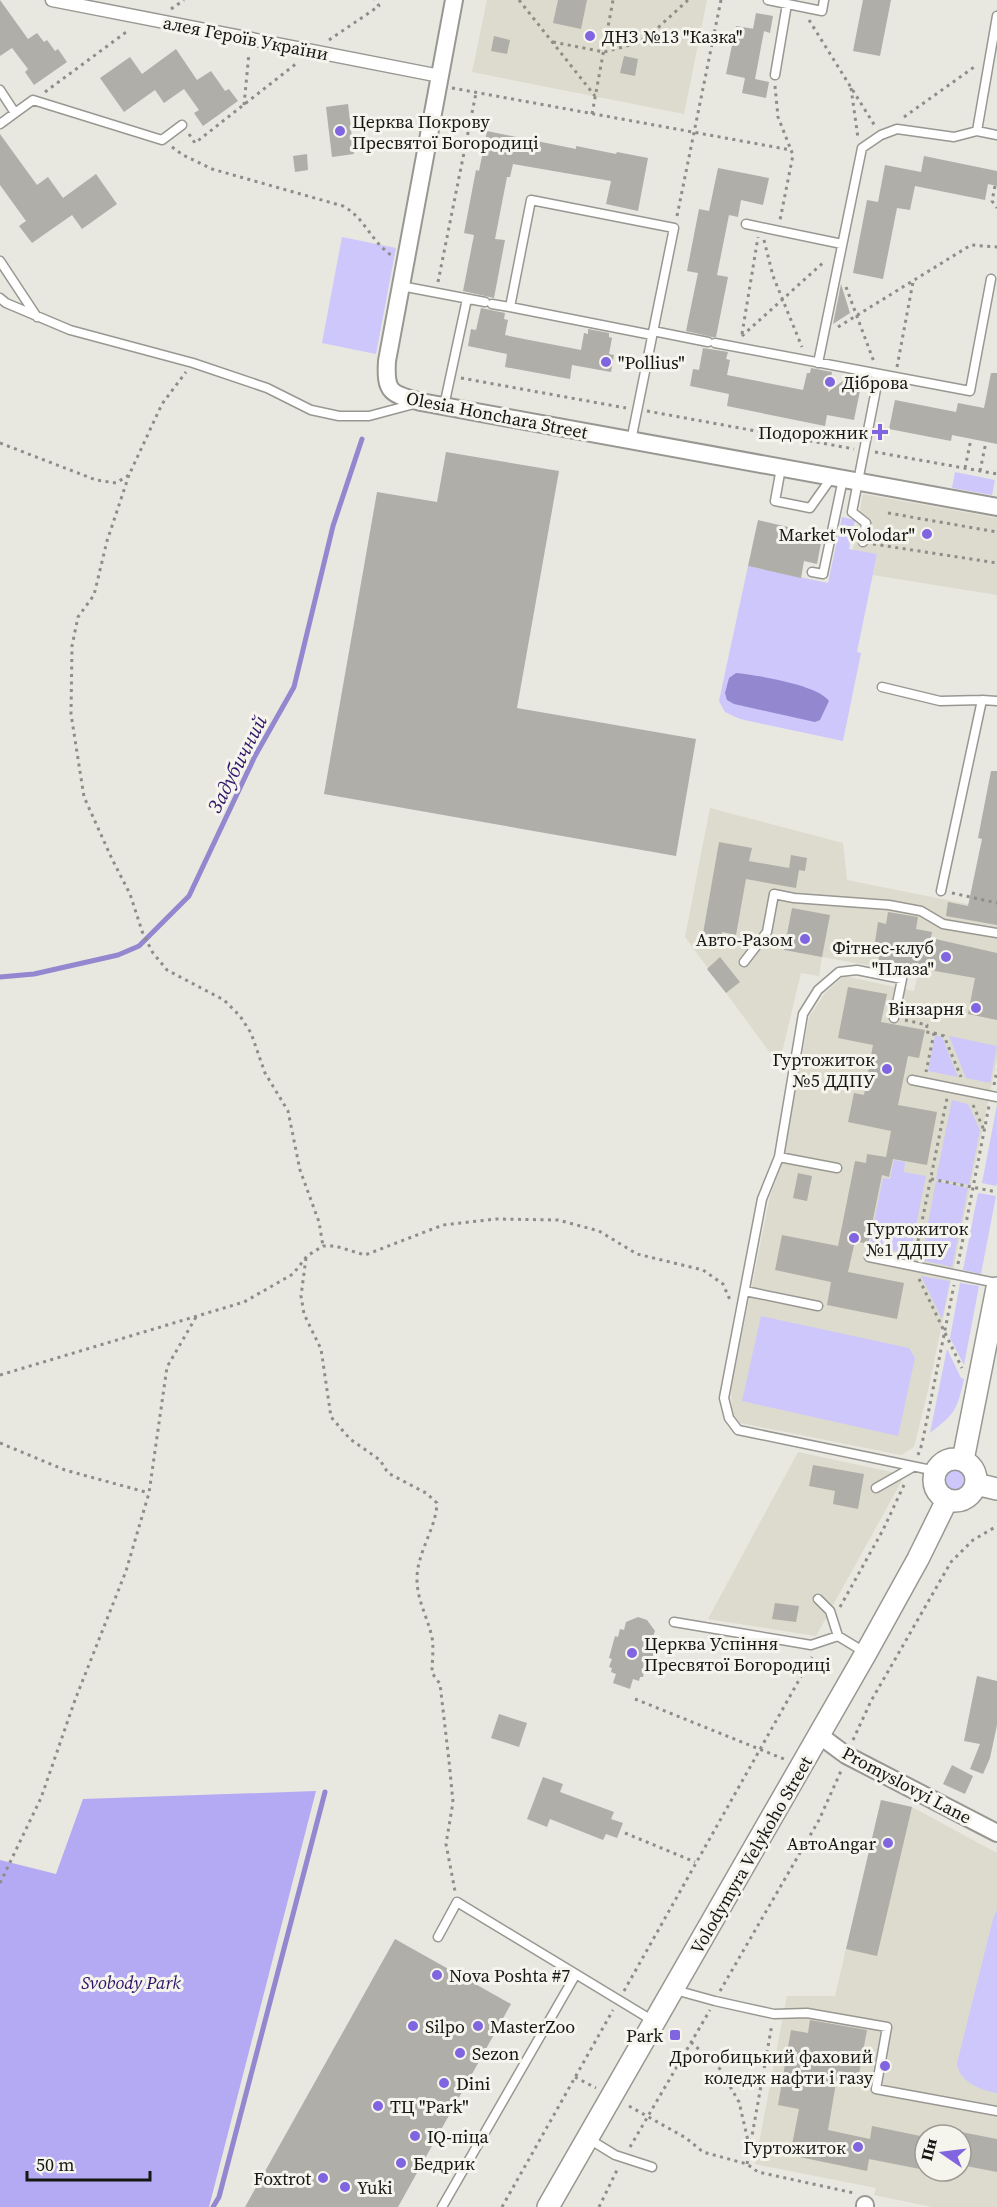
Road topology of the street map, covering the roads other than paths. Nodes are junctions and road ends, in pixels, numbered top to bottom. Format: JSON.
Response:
{"nodes":[{"id":1,"x":52,"y":0,"type":"edge"},
{"id":2,"x":454,"y":0,"type":"edge"},
{"id":3,"x":768,"y":0,"type":"edge"},
{"id":4,"x":824,"y":0,"type":"edge"},
{"id":5,"x":787,"y":4,"type":"junction"},
{"id":6,"x":997,"y":16,"type":"edge"},
{"id":7,"x":775,"y":75,"type":"road end"},
{"id":8,"x":440,"y":81,"type":"junction"},
{"id":9,"x":0,"y":90,"type":"edge"},
{"id":10,"x":15,"y":113,"type":"junction"},
{"id":11,"x":0,"y":124,"type":"edge"},
{"id":12,"x":182,"y":125,"type":"road end"},
{"id":13,"x":977,"y":131,"type":"junction"},
{"id":14,"x":997,"y":135,"type":"edge"},
{"id":15,"x":746,"y":224,"type":"dead end"},
{"id":16,"x":842,"y":246,"type":"junction"},
{"id":17,"x":0,"y":261,"type":"edge"},
{"id":18,"x":991,"y":279,"type":"dead end"},
{"id":19,"x":401,"y":286,"type":"junction"},
{"id":20,"x":0,"y":298,"type":"edge"},
{"id":21,"x":467,"y":299,"type":"junction"},
{"id":22,"x":510,"y":307,"type":"junction"},
{"id":23,"x":38,"y":317,"type":"junction"},
{"id":24,"x":653,"y":333,"type":"junction"},
{"id":25,"x":818,"y":363,"type":"junction"},
{"id":26,"x":879,"y":374,"type":"junction"},
{"id":27,"x":421,"y":402,"type":"junction"},
{"id":28,"x":444,"y":406,"type":"junction"},
{"id":29,"x":631,"y":442,"type":"junction"},
{"id":30,"x":782,"y":468,"type":"junction"},
{"id":31,"x":844,"y":479,"type":"junction"},
{"id":32,"x":997,"y":507,"type":"edge"},
{"id":33,"x":863,"y":542,"type":"road end"},
{"id":34,"x":812,"y":572,"type":"dead end"},
{"id":35,"x":882,"y":687,"type":"dead end"},
{"id":36,"x":982,"y":700,"type":"junction"},
{"id":37,"x":997,"y":701,"type":"edge"},
{"id":38,"x":941,"y":891,"type":"road end"},
{"id":39,"x":997,"y":933,"type":"edge"},
{"id":40,"x":744,"y":962,"type":"dead end"},
{"id":41,"x":894,"y":1018,"type":"dead end"},
{"id":42,"x":912,"y":1080,"type":"dead end"},
{"id":43,"x":997,"y":1097,"type":"edge"},
{"id":44,"x":778,"y":1157,"type":"junction"},
{"id":45,"x":837,"y":1168,"type":"dead end"},
{"id":46,"x":869,"y":1257,"type":"dead end"},
{"id":47,"x":997,"y":1283,"type":"edge"},
{"id":48,"x":997,"y":1288,"type":"edge"},
{"id":49,"x":745,"y":1291,"type":"junction"},
{"id":50,"x":818,"y":1306,"type":"dead end"},
{"id":51,"x":963,"y":1460,"type":"junction"},
{"id":52,"x":913,"y":1467,"type":"junction"},
{"id":53,"x":936,"y":1471,"type":"junction"},
{"id":54,"x":976,"y":1484,"type":"junction"},
{"id":55,"x":876,"y":1488,"type":"dead end"},
{"id":56,"x":997,"y":1489,"type":"edge"},
{"id":57,"x":947,"y":1500,"type":"junction"},
{"id":58,"x":818,"y":1599,"type":"dead end"},
{"id":59,"x":674,"y":1622,"type":"dead end"},
{"id":60,"x":838,"y":1636,"type":"junction"},
{"id":61,"x":866,"y":1653,"type":"junction"},
{"id":62,"x":819,"y":1735,"type":"junction"},
{"id":63,"x":997,"y":1833,"type":"edge"},
{"id":64,"x":438,"y":1936,"type":"dead end"},
{"id":65,"x":576,"y":1974,"type":"junction"},
{"id":66,"x":674,"y":1990,"type":"junction"},
{"id":67,"x":656,"y":2022,"type":"junction"},
{"id":68,"x":997,"y":2111,"type":"edge"},
{"id":69,"x":588,"y":2138,"type":"junction"},
{"id":70,"x":652,"y":2167,"type":"dead end"},
{"id":71,"x":442,"y":2207,"type":"edge"},
{"id":72,"x":548,"y":2207,"type":"edge"}],
"edges":[{"from":1,"to":8,"type":"street","name":"алея Героїв України"},
{"from":2,"to":8,"type":"street","name":"Olesia Honchara Street"},
{"from":3,"to":5,"type":"lane"},
{"from":4,"to":5,"type":"lane"},
{"from":5,"to":7,"type":"lane"},
{"from":6,"to":13,"type":"lane"},
{"from":8,"to":19,"type":"street","name":"Olesia Honchara Street"},
{"from":9,"to":10,"type":"lane"},
{"from":10,"to":11,"type":"lane"},
{"from":10,"to":12,"type":"lane"},
{"from":13,"to":14,"type":"lane"},
{"from":13,"to":16,"type":"lane"},
{"from":15,"to":16,"type":"lane"},
{"from":16,"to":25,"type":"lane"},
{"from":17,"to":23,"type":"lane"},
{"from":18,"to":26,"type":"lane"},
{"from":19,"to":21,"type":"lane"},
{"from":19,"to":27,"type":"street","name":"Olesia Honchara Street"},
{"from":20,"to":23,"type":"lane"},
{"from":21,"to":22,"type":"lane"},
{"from":21,"to":28,"type":"lane"},
{"from":22,"to":24,"type":"lane"},
{"from":22,"to":24,"type":"lane"},
{"from":23,"to":27,"type":"lane"},
{"from":24,"to":25,"type":"lane"},
{"from":24,"to":29,"type":"lane"},
{"from":25,"to":26,"type":"lane"},
{"from":26,"to":31,"type":"lane"},
{"from":27,"to":28,"type":"street","name":"Olesia Honchara Street"},
{"from":28,"to":29,"type":"street","name":"Olesia Honchara Street"},
{"from":29,"to":30,"type":"street","name":"Olesia Honchara Street"},
{"from":30,"to":31,"type":"street","name":"Olesia Honchara Street"},
{"from":30,"to":31,"type":"lane"},
{"from":31,"to":32,"type":"street","name":"Olesia Honchara Street"},
{"from":31,"to":33,"type":"lane"},
{"from":31,"to":34,"type":"lane"},
{"from":35,"to":36,"type":"lane"},
{"from":36,"to":37,"type":"lane"},
{"from":36,"to":38,"type":"lane"},
{"from":39,"to":40,"type":"lane"},
{"from":41,"to":44,"type":"lane"},
{"from":42,"to":43,"type":"lane"},
{"from":44,"to":45,"type":"lane"},
{"from":44,"to":49,"type":"lane"},
{"from":46,"to":47,"type":"lane"},
{"from":48,"to":51,"type":"street"},
{"from":49,"to":50,"type":"lane"},
{"from":49,"to":52,"type":"lane"},
{"from":51,"to":53,"type":"street"},
{"from":51,"to":54,"type":"street"},
{"from":52,"to":53,"type":"lane"},
{"from":52,"to":55,"type":"lane"},
{"from":53,"to":57,"type":"street"},
{"from":54,"to":56,"type":"street"},
{"from":54,"to":57,"type":"street"},
{"from":57,"to":61,"type":"street","name":"Volodymyra Velykoho Street"},
{"from":58,"to":60,"type":"lane"},
{"from":59,"to":60,"type":"lane"},
{"from":60,"to":61,"type":"lane"},
{"from":61,"to":62,"type":"street","name":"Volodymyra Velykoho Street"},
{"from":62,"to":63,"type":"street","name":"Promyslovyi Lane"},
{"from":62,"to":66,"type":"street","name":"Volodymyra Velykoho Street"},
{"from":64,"to":65,"type":"lane"},
{"from":65,"to":67,"type":"lane"},
{"from":65,"to":71,"type":"lane"},
{"from":66,"to":67,"type":"street","name":"Volodymyra Velykoho Street"},
{"from":66,"to":68,"type":"lane"},
{"from":67,"to":69,"type":"street","name":"Volodymyra Velykoho Street"},
{"from":69,"to":70,"type":"lane"},
{"from":69,"to":72,"type":"street","name":"Volodymyra Velykoho Street"}]}
